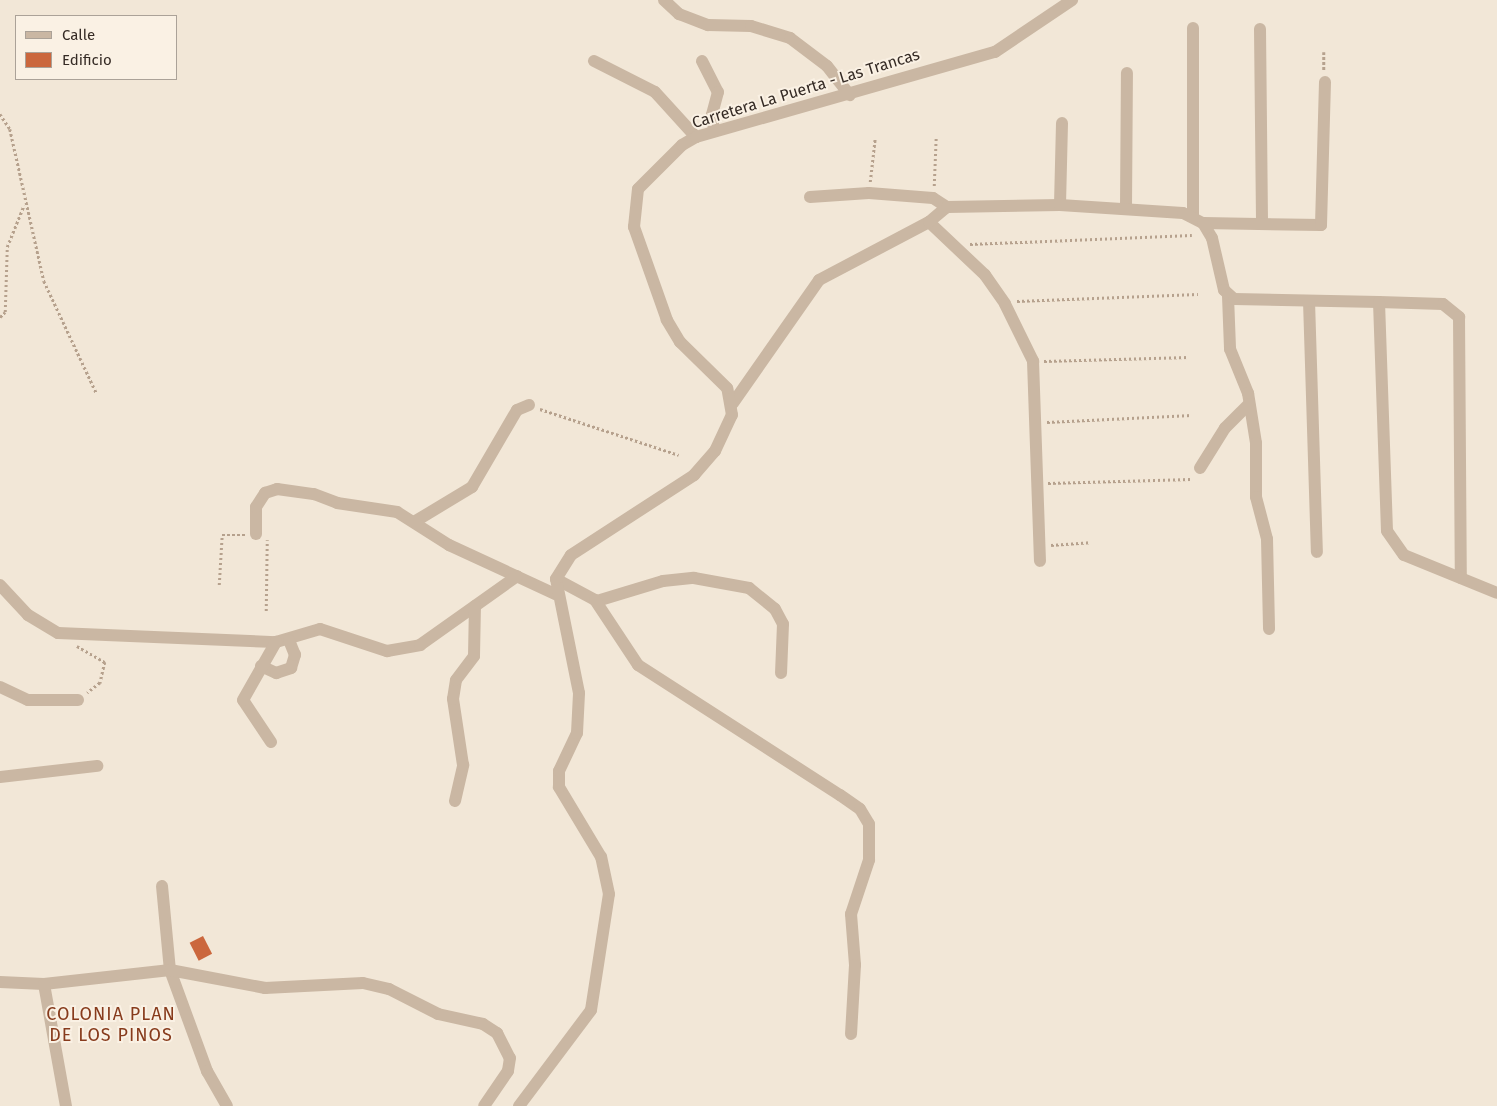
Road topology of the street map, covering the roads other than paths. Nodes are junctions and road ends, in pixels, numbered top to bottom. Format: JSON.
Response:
{"nodes":[{"id":1,"x":664,"y":0,"type":"edge"},
{"id":2,"x":1072,"y":0,"type":"edge"},
{"id":3,"x":1193,"y":28,"type":"dead end"},
{"id":4,"x":1260,"y":29,"type":"dead end"},
{"id":5,"x":594,"y":61,"type":"dead end"},
{"id":6,"x":702,"y":61,"type":"dead end"},
{"id":7,"x":1126,"y":73,"type":"dead end"},
{"id":8,"x":1325,"y":82,"type":"road end"},
{"id":9,"x":850,"y":94,"type":"junction"},
{"id":10,"x":1062,"y":123,"type":"dead end"},
{"id":11,"x":714,"y":131,"type":"junction"},
{"id":12,"x":696,"y":137,"type":"junction"},
{"id":13,"x":810,"y":197,"type":"dead end"},
{"id":14,"x":1060,"y":205,"type":"junction"},
{"id":15,"x":947,"y":207,"type":"junction"},
{"id":16,"x":1126,"y":208,"type":"junction"},
{"id":17,"x":1198,"y":219,"type":"junction"},
{"id":18,"x":929,"y":222,"type":"junction"},
{"id":19,"x":1262,"y":224,"type":"junction"},
{"id":20,"x":1228,"y":296,"type":"junction"},
{"id":21,"x":1309,"y":301,"type":"junction"},
{"id":22,"x":1379,"y":302,"type":"junction"},
{"id":23,"x":733,"y":403,"type":"junction"},
{"id":24,"x":1249,"y":404,"type":"junction"},
{"id":25,"x":529,"y":405,"type":"road end"},
{"id":26,"x":1200,"y":468,"type":"dead end"},
{"id":27,"x":414,"y":522,"type":"junction"},
{"id":28,"x":256,"y":534,"type":"road end"},
{"id":29,"x":1317,"y":552,"type":"dead end"},
{"id":30,"x":1040,"y":561,"type":"dead end"},
{"id":31,"x":517,"y":576,"type":"junction"},
{"id":32,"x":1462,"y":578,"type":"junction"},
{"id":33,"x":556,"y":579,"type":"junction"},
{"id":34,"x":0,"y":585,"type":"edge"},
{"id":35,"x":1497,"y":593,"type":"edge"},
{"id":36,"x":555,"y":594,"type":"junction"},
{"id":37,"x":595,"y":600,"type":"junction"},
{"id":38,"x":475,"y":606,"type":"junction"},
{"id":39,"x":1269,"y":629,"type":"dead end"},
{"id":40,"x":283,"y":641,"type":"junction"},
{"id":41,"x":261,"y":666,"type":"junction"},
{"id":42,"x":781,"y":673,"type":"dead end"},
{"id":43,"x":0,"y":687,"type":"edge"},
{"id":44,"x":78,"y":700,"type":"road end"},
{"id":45,"x":271,"y":742,"type":"dead end"},
{"id":46,"x":97,"y":766,"type":"dead end"},
{"id":47,"x":0,"y":777,"type":"edge"},
{"id":48,"x":455,"y":800,"type":"dead end"},
{"id":49,"x":162,"y":886,"type":"dead end"},
{"id":50,"x":170,"y":970,"type":"junction"},
{"id":51,"x":0,"y":982,"type":"edge"},
{"id":52,"x":44,"y":984,"type":"junction"},
{"id":53,"x":851,"y":1034,"type":"dead end"},
{"id":54,"x":66,"y":1106,"type":"edge"},
{"id":55,"x":227,"y":1106,"type":"edge"},
{"id":56,"x":484,"y":1106,"type":"edge"},
{"id":57,"x":518,"y":1106,"type":"edge"}],
"edges":[{"from":1,"to":9,"type":"street"},
{"from":2,"to":9,"type":"street","name":"Carretera La Puerta - Las Trancas"},
{"from":3,"to":17,"type":"street"},
{"from":4,"to":19,"type":"street"},
{"from":5,"to":12,"type":"street"},
{"from":6,"to":11,"type":"street"},
{"from":7,"to":16,"type":"street"},
{"from":8,"to":19,"type":"street"},
{"from":9,"to":11,"type":"street","name":"Carretera La Puerta - Las Trancas"},
{"from":10,"to":14,"type":"street"},
{"from":11,"to":12,"type":"street","name":"Carretera La Puerta - Las Trancas"},
{"from":12,"to":23,"type":"street","name":"Carretera La Puerta - Las Trancas"},
{"from":13,"to":15,"type":"street"},
{"from":14,"to":15,"type":"street"},
{"from":14,"to":16,"type":"street"},
{"from":15,"to":18,"type":"street"},
{"from":16,"to":17,"type":"street"},
{"from":17,"to":19,"type":"street"},
{"from":17,"to":20,"type":"street"},
{"from":18,"to":23,"type":"street"},
{"from":18,"to":30,"type":"street"},
{"from":20,"to":21,"type":"street"},
{"from":20,"to":24,"type":"street"},
{"from":21,"to":22,"type":"street"},
{"from":21,"to":29,"type":"street"},
{"from":22,"to":32,"type":"street"},
{"from":22,"to":32,"type":"street"},
{"from":23,"to":33,"type":"street"},
{"from":24,"to":26,"type":"street"},
{"from":24,"to":39,"type":"street"},
{"from":25,"to":27,"type":"street"},
{"from":27,"to":28,"type":"street"},
{"from":27,"to":31,"type":"street"},
{"from":31,"to":36,"type":"street"},
{"from":31,"to":38,"type":"street"},
{"from":32,"to":35,"type":"street"},
{"from":33,"to":36,"type":"street"},
{"from":33,"to":37,"type":"street"},
{"from":34,"to":40,"type":"street"},
{"from":36,"to":57,"type":"street"},
{"from":37,"to":42,"type":"street"},
{"from":37,"to":53,"type":"street"},
{"from":38,"to":40,"type":"street"},
{"from":38,"to":48,"type":"street"},
{"from":40,"to":41,"type":"street"},
{"from":40,"to":41,"type":"street"},
{"from":41,"to":45,"type":"street"},
{"from":43,"to":44,"type":"street"},
{"from":46,"to":47,"type":"street"},
{"from":49,"to":50,"type":"street"},
{"from":50,"to":52,"type":"street"},
{"from":50,"to":55,"type":"street"},
{"from":50,"to":56,"type":"street"},
{"from":51,"to":52,"type":"street"},
{"from":52,"to":54,"type":"street"}]}
